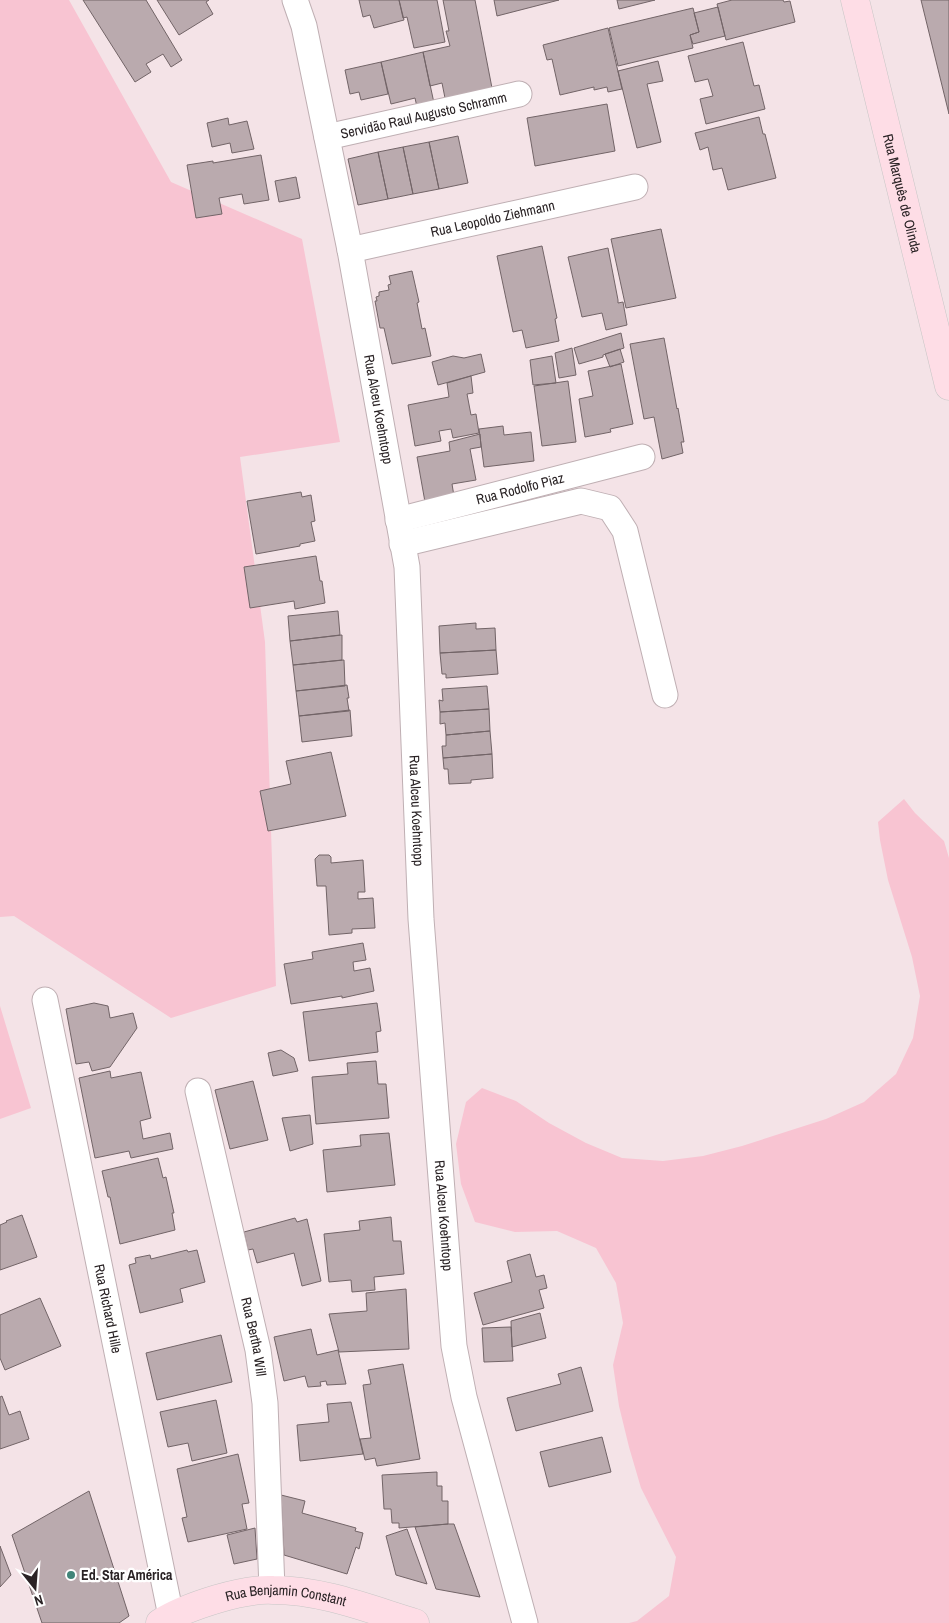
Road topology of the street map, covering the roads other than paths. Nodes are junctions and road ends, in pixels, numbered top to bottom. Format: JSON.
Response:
{"nodes":[{"id":1,"x":296,"y":0,"type":"edge"},
{"id":2,"x":855,"y":0,"type":"edge"},
{"id":3,"x":519,"y":94,"type":"dead end"},
{"id":4,"x":327,"y":137,"type":"junction"},
{"id":5,"x":636,"y":187,"type":"dead end"},
{"id":6,"x":350,"y":250,"type":"junction"},
{"id":7,"x":949,"y":386,"type":"edge"},
{"id":8,"x":642,"y":457,"type":"dead end"},
{"id":9,"x":398,"y":520,"type":"junction"},
{"id":10,"x":402,"y":544,"type":"junction"},
{"id":11,"x":665,"y":695,"type":"dead end"},
{"id":12,"x":45,"y":1000,"type":"dead end"},
{"id":13,"x":198,"y":1091,"type":"dead end"},
{"id":14,"x":272,"y":1590,"type":"junction"},
{"id":15,"x":166,"y":1619,"type":"edge"},
{"id":16,"x":415,"y":1623,"type":"edge"},
{"id":17,"x":525,"y":1623,"type":"edge"}],
"edges":[{"from":1,"to":4,"type":"street","name":"Rua Alceu Koehntopp"},
{"from":2,"to":7,"type":"main road","name":"Rua Marquês de Olinda"},
{"from":3,"to":4,"type":"street","name":"Servidão Raul Augusto Schramm"},
{"from":4,"to":6,"type":"street","name":"Rua Alceu Koehntopp"},
{"from":5,"to":6,"type":"street","name":"Rua Leopoldo Ziehmann"},
{"from":6,"to":9,"type":"street","name":"Rua Alceu Koehntopp"},
{"from":8,"to":9,"type":"street","name":"Rua Rodolfo Piaz"},
{"from":9,"to":10,"type":"street","name":"Rua Alceu Koehntopp"},
{"from":10,"to":11,"type":"street"},
{"from":10,"to":17,"type":"street","name":"Rua Alceu Koehntopp"},
{"from":12,"to":15,"type":"street","name":"Rua Richard Hille"},
{"from":13,"to":14,"type":"street","name":"Rua Bertha Will"},
{"from":14,"to":15,"type":"main road","name":"Rua Benjamin Constant"},
{"from":14,"to":16,"type":"main road","name":"Rua Benjamin Constant"}]}
